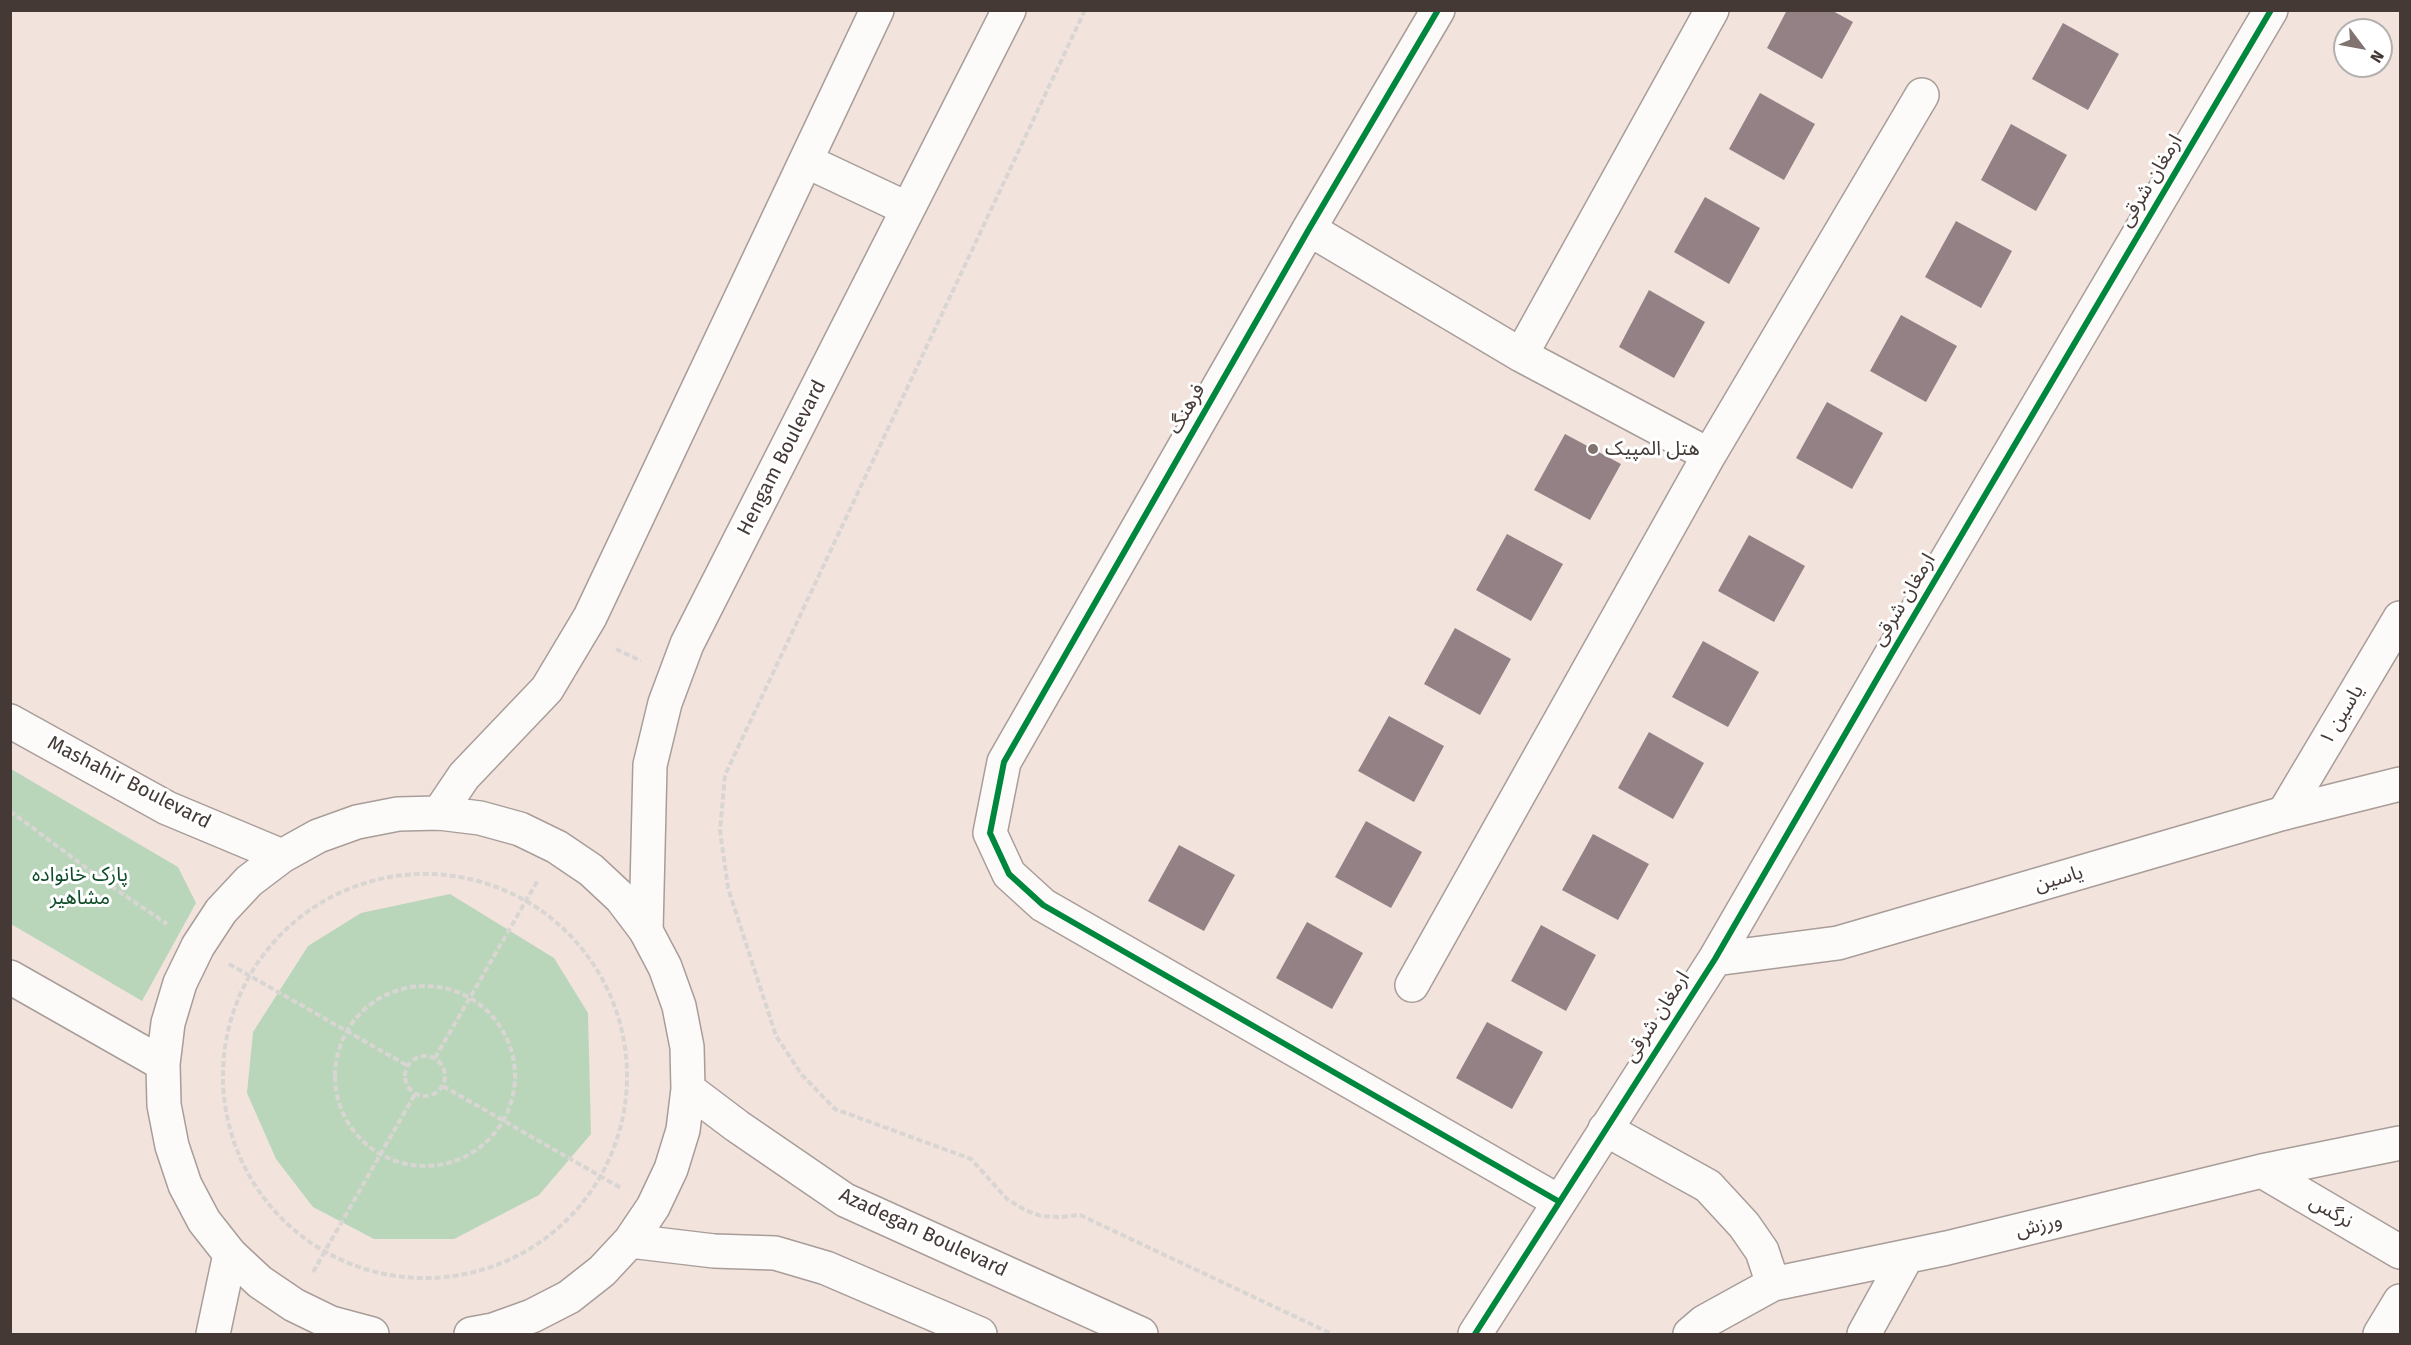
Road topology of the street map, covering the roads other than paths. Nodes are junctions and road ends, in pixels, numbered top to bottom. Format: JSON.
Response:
{"nodes":[{"id":1,"x":877,"y":10,"type":"edge"},
{"id":2,"x":1008,"y":10,"type":"edge"},
{"id":3,"x":1438,"y":10,"type":"edge"},
{"id":4,"x":1712,"y":10,"type":"edge"},
{"id":5,"x":2271,"y":10,"type":"edge"},
{"id":6,"x":1922,"y":95,"type":"dead end"},
{"id":7,"x":806,"y":161,"type":"junction"},
{"id":8,"x":908,"y":209,"type":"junction"},
{"id":9,"x":1309,"y":229,"type":"junction"},
{"id":10,"x":1521,"y":355,"type":"junction"},
{"id":11,"x":1709,"y":455,"type":"junction"},
{"id":12,"x":2400,"y":618,"type":"edge"},
{"id":13,"x":10,"y":721,"type":"edge"},
{"id":14,"x":2400,"y":784,"type":"edge"},
{"id":15,"x":439,"y":813,"type":"junction"},
{"id":16,"x":2284,"y":813,"type":"junction"},
{"id":17,"x":282,"y":856,"type":"junction"},
{"id":18,"x":646,"y":931,"type":"junction"},
{"id":19,"x":1715,"y":959,"type":"junction"},
{"id":20,"x":10,"y":977,"type":"edge"},
{"id":21,"x":1412,"y":986,"type":"dead end"},
{"id":22,"x":163,"y":1064,"type":"junction"},
{"id":23,"x":688,"y":1089,"type":"junction"},
{"id":24,"x":1605,"y":1129,"type":"junction"},
{"id":25,"x":2400,"y":1143,"type":"edge"},
{"id":26,"x":2262,"y":1171,"type":"junction"},
{"id":27,"x":1558,"y":1201,"type":"junction"},
{"id":28,"x":630,"y":1241,"type":"junction"},
{"id":29,"x":2400,"y":1252,"type":"edge"},
{"id":30,"x":230,"y":1254,"type":"junction"},
{"id":31,"x":1907,"y":1256,"type":"junction"},
{"id":32,"x":1773,"y":1284,"type":"junction"},
{"id":33,"x":2400,"y":1300,"type":"edge"},
{"id":34,"x":372,"y":1334,"type":"edge"},
{"id":35,"x":213,"y":1335,"type":"edge"},
{"id":36,"x":471,"y":1335,"type":"edge"},
{"id":37,"x":980,"y":1335,"type":"edge"},
{"id":38,"x":1141,"y":1335,"type":"edge"},
{"id":39,"x":1475,"y":1335,"type":"edge"},
{"id":40,"x":1690,"y":1335,"type":"edge"},
{"id":41,"x":1864,"y":1335,"type":"edge"},
{"id":42,"x":2380,"y":1335,"type":"edge"}],
"edges":[{"from":1,"to":7,"type":"street"},
{"from":2,"to":8,"type":"street","name":"Hengam Boulevard"},
{"from":3,"to":9,"type":"street","name":"فرهنگ"},
{"from":4,"to":10,"type":"street"},
{"from":5,"to":19,"type":"street","name":"ارمغان شرقی"},
{"from":6,"to":11,"type":"street"},
{"from":7,"to":8,"type":"street"},
{"from":7,"to":15,"type":"street"},
{"from":8,"to":18,"type":"street","name":"Hengam Boulevard"},
{"from":9,"to":10,"type":"street"},
{"from":9,"to":27,"type":"street","name":"فرهنگ"},
{"from":10,"to":11,"type":"street"},
{"from":11,"to":21,"type":"street"},
{"from":12,"to":16,"type":"street","name":"یاسین ۱"},
{"from":13,"to":17,"type":"street","name":"Mashahir Boulevard"},
{"from":14,"to":16,"type":"street","name":"یاسین"},
{"from":15,"to":17,"type":"street"},
{"from":15,"to":18,"type":"street"},
{"from":16,"to":19,"type":"street","name":"یاسین"},
{"from":17,"to":22,"type":"street"},
{"from":18,"to":23,"type":"street"},
{"from":19,"to":24,"type":"street","name":"ارمغان شرقی"},
{"from":20,"to":22,"type":"street"},
{"from":22,"to":30,"type":"street"},
{"from":23,"to":28,"type":"street"},
{"from":23,"to":38,"type":"street","name":"Azadegan Boulevard"},
{"from":24,"to":27,"type":"street","name":"ارمغان شرقی"},
{"from":24,"to":32,"type":"street"},
{"from":25,"to":26,"type":"street","name":"ورزش"},
{"from":26,"to":29,"type":"street","name":"نرگس"},
{"from":26,"to":31,"type":"street","name":"ورزش"},
{"from":27,"to":39,"type":"street","name":"ارمغان شرقی"},
{"from":28,"to":36,"type":"street"},
{"from":28,"to":37,"type":"street"},
{"from":30,"to":34,"type":"street"},
{"from":30,"to":35,"type":"street"},
{"from":31,"to":32,"type":"street","name":"ورزش"},
{"from":31,"to":41,"type":"street"},
{"from":32,"to":40,"type":"street","name":"ورزش"},
{"from":33,"to":42,"type":"street"}]}
